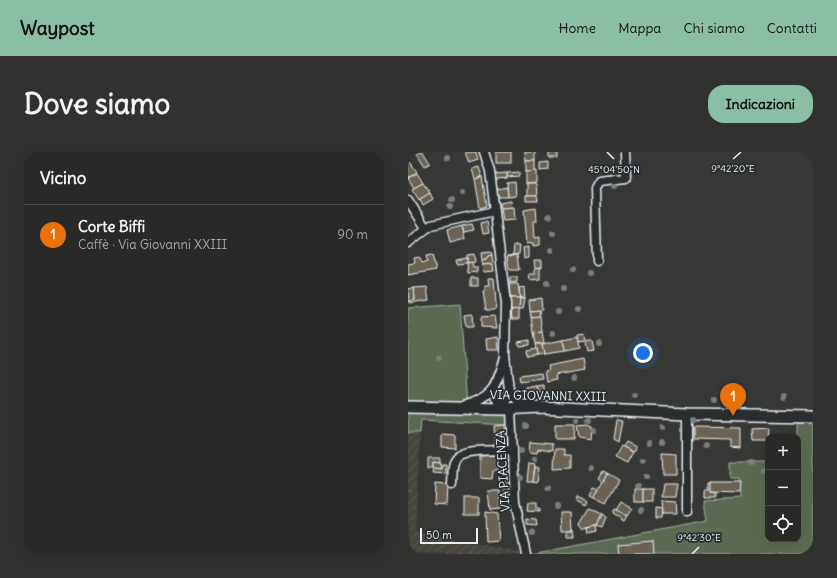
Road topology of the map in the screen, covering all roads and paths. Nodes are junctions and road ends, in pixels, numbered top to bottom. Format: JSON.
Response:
{"nodes":[{"id":1,"x":484,"y":152,"type":"edge"},
{"id":2,"x":625,"y":152,"type":"edge"},
{"id":3,"x":408,"y":200,"type":"edge"},
{"id":4,"x":495,"y":211,"type":"junction"},
{"id":5,"x":426,"y":228,"type":"junction"},
{"id":6,"x":408,"y":243,"type":"edge"},
{"id":7,"x":596,"y":261,"type":"dead end"},
{"id":8,"x":505,"y":355,"type":"junction"},
{"id":9,"x":494,"y":388,"type":"junction"},
{"id":10,"x":510,"y":390,"type":"junction"},
{"id":11,"x":408,"y":407,"type":"edge"},
{"id":12,"x":540,"y":407,"type":"junction"},
{"id":13,"x":458,"y":408,"type":"junction"},
{"id":14,"x":507,"y":409,"type":"junction"},
{"id":15,"x":687,"y":414,"type":"junction"},
{"id":16,"x":813,"y":416,"type":"edge"},
{"id":17,"x":513,"y":450,"type":"junction"},
{"id":18,"x":452,"y":485,"type":"dead end"},
{"id":19,"x":687,"y":512,"type":"dead end"},
{"id":20,"x":526,"y":554,"type":"edge"}],
"edges":[{"from":1,"to":4,"type":"street"},
{"from":2,"to":7,"type":"street"},
{"from":3,"to":5,"type":"street"},
{"from":4,"to":5,"type":"street"},
{"from":4,"to":8,"type":"street"},
{"from":5,"to":6,"type":"street"},
{"from":8,"to":9,"type":"street"},
{"from":8,"to":10,"type":"street"},
{"from":9,"to":13,"type":"street"},
{"from":9,"to":14,"type":"street"},
{"from":10,"to":12,"type":"street"},
{"from":10,"to":14,"type":"street"},
{"from":11,"to":13,"type":"street","name":"VIA GIOVANNI XXIII"},
{"from":12,"to":14,"type":"street","name":"VIA GIOVANNI XXIII"},
{"from":12,"to":15,"type":"street","name":"VIA GIOVANNI XXIII"},
{"from":13,"to":14,"type":"street","name":"VIA GIOVANNI XXIII"},
{"from":14,"to":17,"type":"street","name":"VIA PIACENZA"},
{"from":15,"to":16,"type":"street","name":"VIA GIOVANNI XXIII"},
{"from":15,"to":19,"type":"street"},
{"from":17,"to":18,"type":"street"},
{"from":17,"to":20,"type":"street","name":"VIA PIACENZA"}]}
